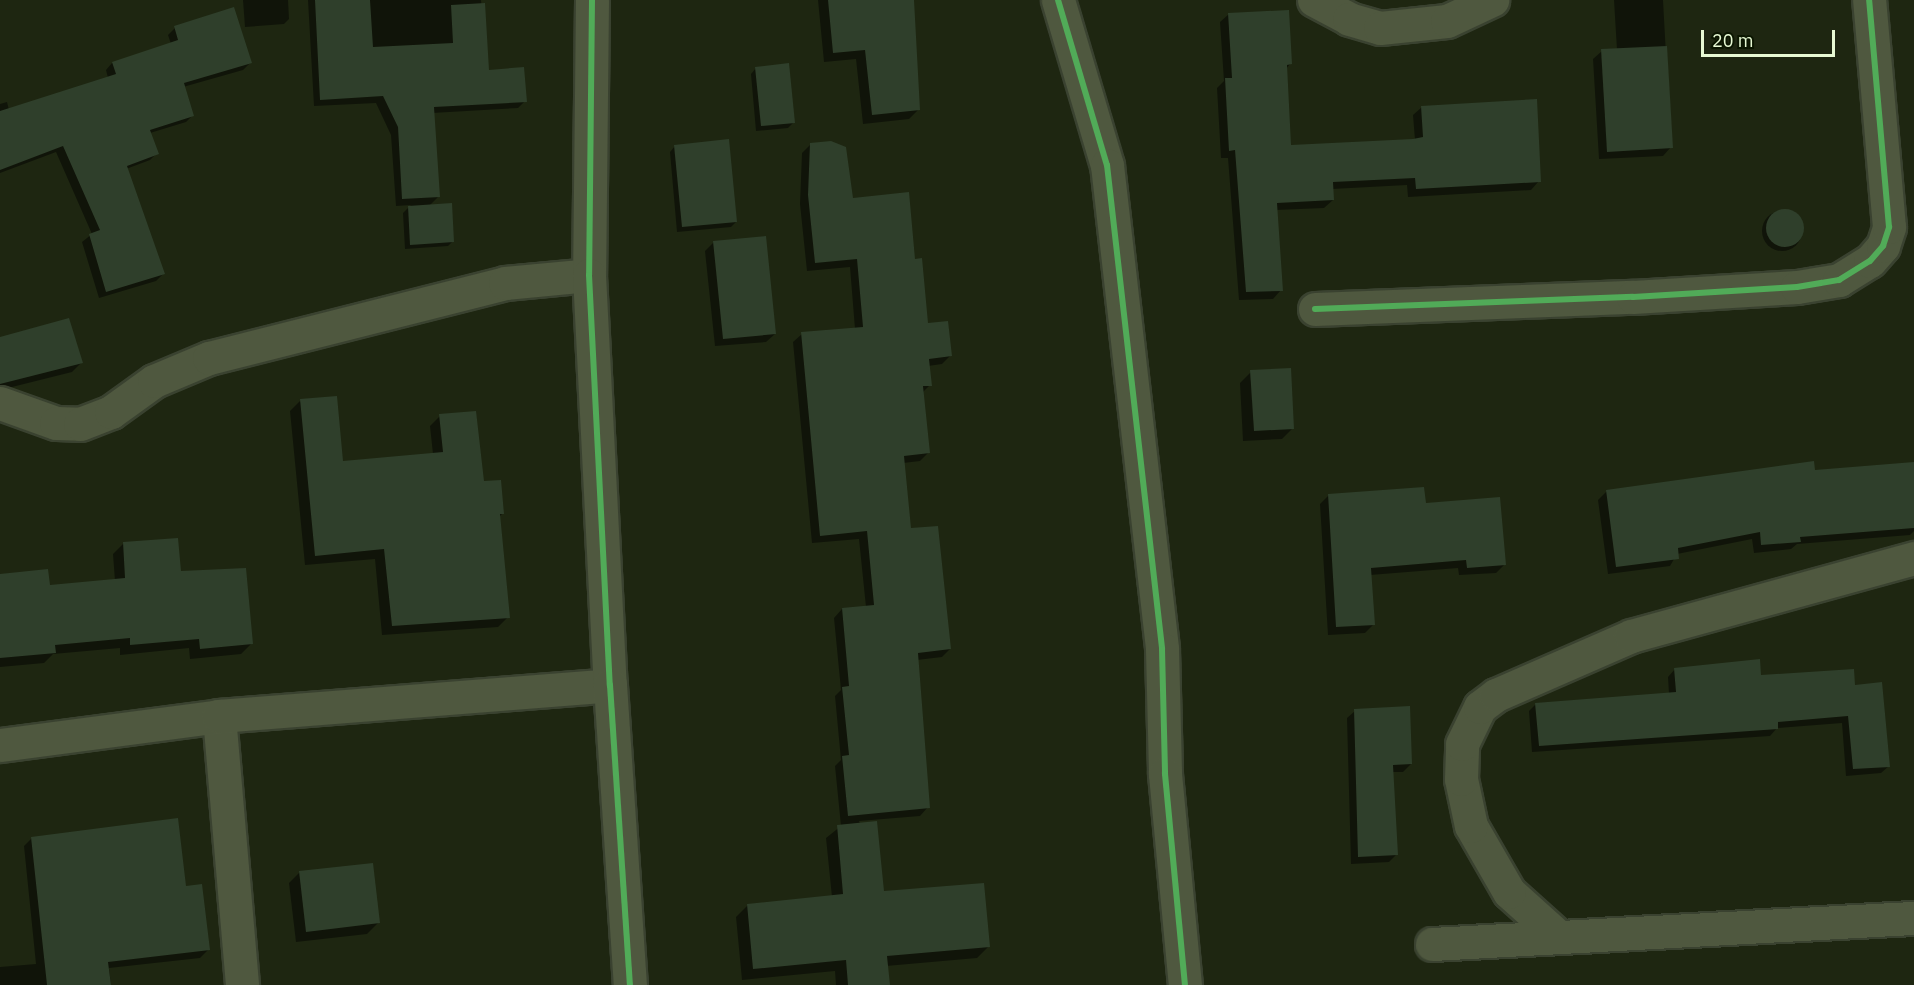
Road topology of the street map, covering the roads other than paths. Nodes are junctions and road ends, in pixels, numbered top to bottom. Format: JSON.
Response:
{"nodes":[{"id":1,"x":592,"y":0,"type":"edge"},
{"id":2,"x":1058,"y":0,"type":"edge"},
{"id":3,"x":1314,"y":0,"type":"edge"},
{"id":4,"x":1492,"y":0,"type":"edge"},
{"id":5,"x":1869,"y":0,"type":"edge"},
{"id":6,"x":589,"y":275,"type":"junction"},
{"id":7,"x":1315,"y":309,"type":"dead end"},
{"id":8,"x":0,"y":403,"type":"edge"},
{"id":9,"x":1914,"y":558,"type":"edge"},
{"id":10,"x":610,"y":685,"type":"junction"},
{"id":11,"x":219,"y":716,"type":"junction"},
{"id":12,"x":0,"y":745,"type":"edge"},
{"id":13,"x":1914,"y":918,"type":"edge"},
{"id":14,"x":1559,"y":937,"type":"junction"},
{"id":15,"x":1432,"y":944,"type":"dead end"},
{"id":16,"x":242,"y":985,"type":"edge"},
{"id":17,"x":630,"y":985,"type":"edge"},
{"id":18,"x":1185,"y":985,"type":"edge"}],
"edges":[{"from":1,"to":6,"type":"street"},
{"from":2,"to":18,"type":"street"},
{"from":3,"to":4,"type":"street"},
{"from":5,"to":7,"type":"street"},
{"from":6,"to":8,"type":"street"},
{"from":6,"to":10,"type":"street"},
{"from":9,"to":14,"type":"street"},
{"from":10,"to":11,"type":"street"},
{"from":10,"to":17,"type":"street"},
{"from":11,"to":12,"type":"street"},
{"from":11,"to":16,"type":"street"},
{"from":13,"to":14,"type":"street"},
{"from":14,"to":15,"type":"street"}]}
